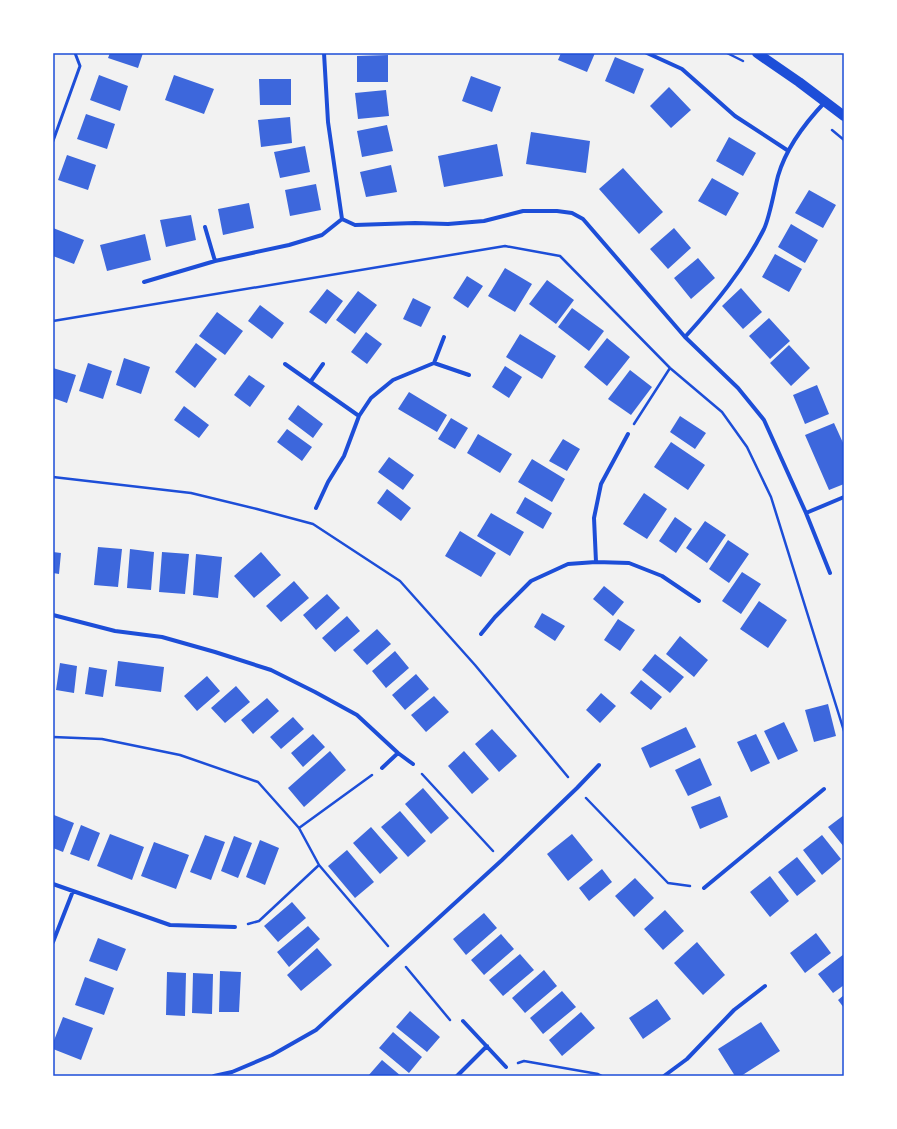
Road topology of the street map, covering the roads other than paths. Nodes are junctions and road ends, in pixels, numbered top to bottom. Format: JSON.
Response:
{"nodes":[{"id":1,"x":75,"y":53,"type":"edge"},
{"id":2,"x":324,"y":53,"type":"edge"},
{"id":3,"x":647,"y":53,"type":"edge"},
{"id":4,"x":757,"y":53,"type":"edge"},
{"id":5,"x":825,"y":102,"type":"junction"},
{"id":6,"x":844,"y":116,"type":"edge"},
{"id":7,"x":53,"y":142,"type":"edge"},
{"id":8,"x":787,"y":150,"type":"junction"},
{"id":9,"x":342,"y":219,"type":"junction"},
{"id":10,"x":205,"y":227,"type":"dead end"},
{"id":11,"x":215,"y":261,"type":"junction"},
{"id":12,"x":144,"y":282,"type":"dead end"},
{"id":13,"x":444,"y":337,"type":"dead end"},
{"id":14,"x":685,"y":337,"type":"junction"},
{"id":15,"x":434,"y":363,"type":"junction"},
{"id":16,"x":285,"y":364,"type":"dead end"},
{"id":17,"x":323,"y":364,"type":"dead end"},
{"id":18,"x":469,"y":374,"type":"dead end"},
{"id":19,"x":311,"y":381,"type":"junction"},
{"id":20,"x":358,"y":416,"type":"junction"},
{"id":21,"x":628,"y":434,"type":"road end"},
{"id":22,"x":844,"y":497,"type":"edge"},
{"id":23,"x":316,"y":508,"type":"dead end"},
{"id":24,"x":806,"y":513,"type":"junction"},
{"id":25,"x":596,"y":562,"type":"junction"},
{"id":26,"x":830,"y":573,"type":"dead end"},
{"id":27,"x":698,"y":601,"type":"dead end"},
{"id":28,"x":53,"y":615,"type":"edge"},
{"id":29,"x":481,"y":634,"type":"dead end"},
{"id":30,"x":398,"y":753,"type":"junction"},
{"id":31,"x":413,"y":764,"type":"road end"},
{"id":32,"x":599,"y":765,"type":"dead end"},
{"id":33,"x":382,"y":768,"type":"road end"},
{"id":34,"x":824,"y":789,"type":"dead end"},
{"id":35,"x":53,"y":884,"type":"edge"},
{"id":36,"x":704,"y":888,"type":"road end"},
{"id":37,"x":73,"y":891,"type":"junction"},
{"id":38,"x":235,"y":927,"type":"road end"},
{"id":39,"x":53,"y":942,"type":"edge"},
{"id":40,"x":765,"y":986,"type":"dead end"},
{"id":41,"x":463,"y":1021,"type":"road end"},
{"id":42,"x":487,"y":1046,"type":"junction"},
{"id":43,"x":506,"y":1067,"type":"road end"},
{"id":44,"x":232,"y":1074,"type":"edge"},
{"id":45,"x":214,"y":1076,"type":"edge"},
{"id":46,"x":457,"y":1076,"type":"edge"},
{"id":47,"x":664,"y":1076,"type":"edge"}],
"edges":[{"from":1,"to":7,"type":"lane"},
{"from":2,"to":9,"type":"street"},
{"from":3,"to":8,"type":"street"},
{"from":4,"to":5,"type":"main road"},
{"from":5,"to":6,"type":"main road"},
{"from":5,"to":8,"type":"street"},
{"from":8,"to":14,"type":"street"},
{"from":9,"to":11,"type":"street"},
{"from":9,"to":14,"type":"street"},
{"from":10,"to":11,"type":"street"},
{"from":11,"to":12,"type":"street"},
{"from":13,"to":15,"type":"street"},
{"from":14,"to":24,"type":"street"},
{"from":15,"to":18,"type":"street"},
{"from":15,"to":20,"type":"street"},
{"from":16,"to":19,"type":"street"},
{"from":17,"to":19,"type":"street"},
{"from":19,"to":20,"type":"street"},
{"from":20,"to":23,"type":"street"},
{"from":21,"to":25,"type":"street"},
{"from":22,"to":24,"type":"street"},
{"from":24,"to":26,"type":"street"},
{"from":25,"to":27,"type":"street"},
{"from":25,"to":29,"type":"street"},
{"from":28,"to":30,"type":"street"},
{"from":30,"to":31,"type":"street"},
{"from":30,"to":33,"type":"street"},
{"from":32,"to":44,"type":"street"},
{"from":34,"to":36,"type":"street"},
{"from":35,"to":37,"type":"street"},
{"from":37,"to":38,"type":"street"},
{"from":37,"to":39,"type":"street"},
{"from":40,"to":47,"type":"street"},
{"from":41,"to":42,"type":"street"},
{"from":42,"to":43,"type":"street"},
{"from":42,"to":46,"type":"street"},
{"from":44,"to":45,"type":"street"}]}
